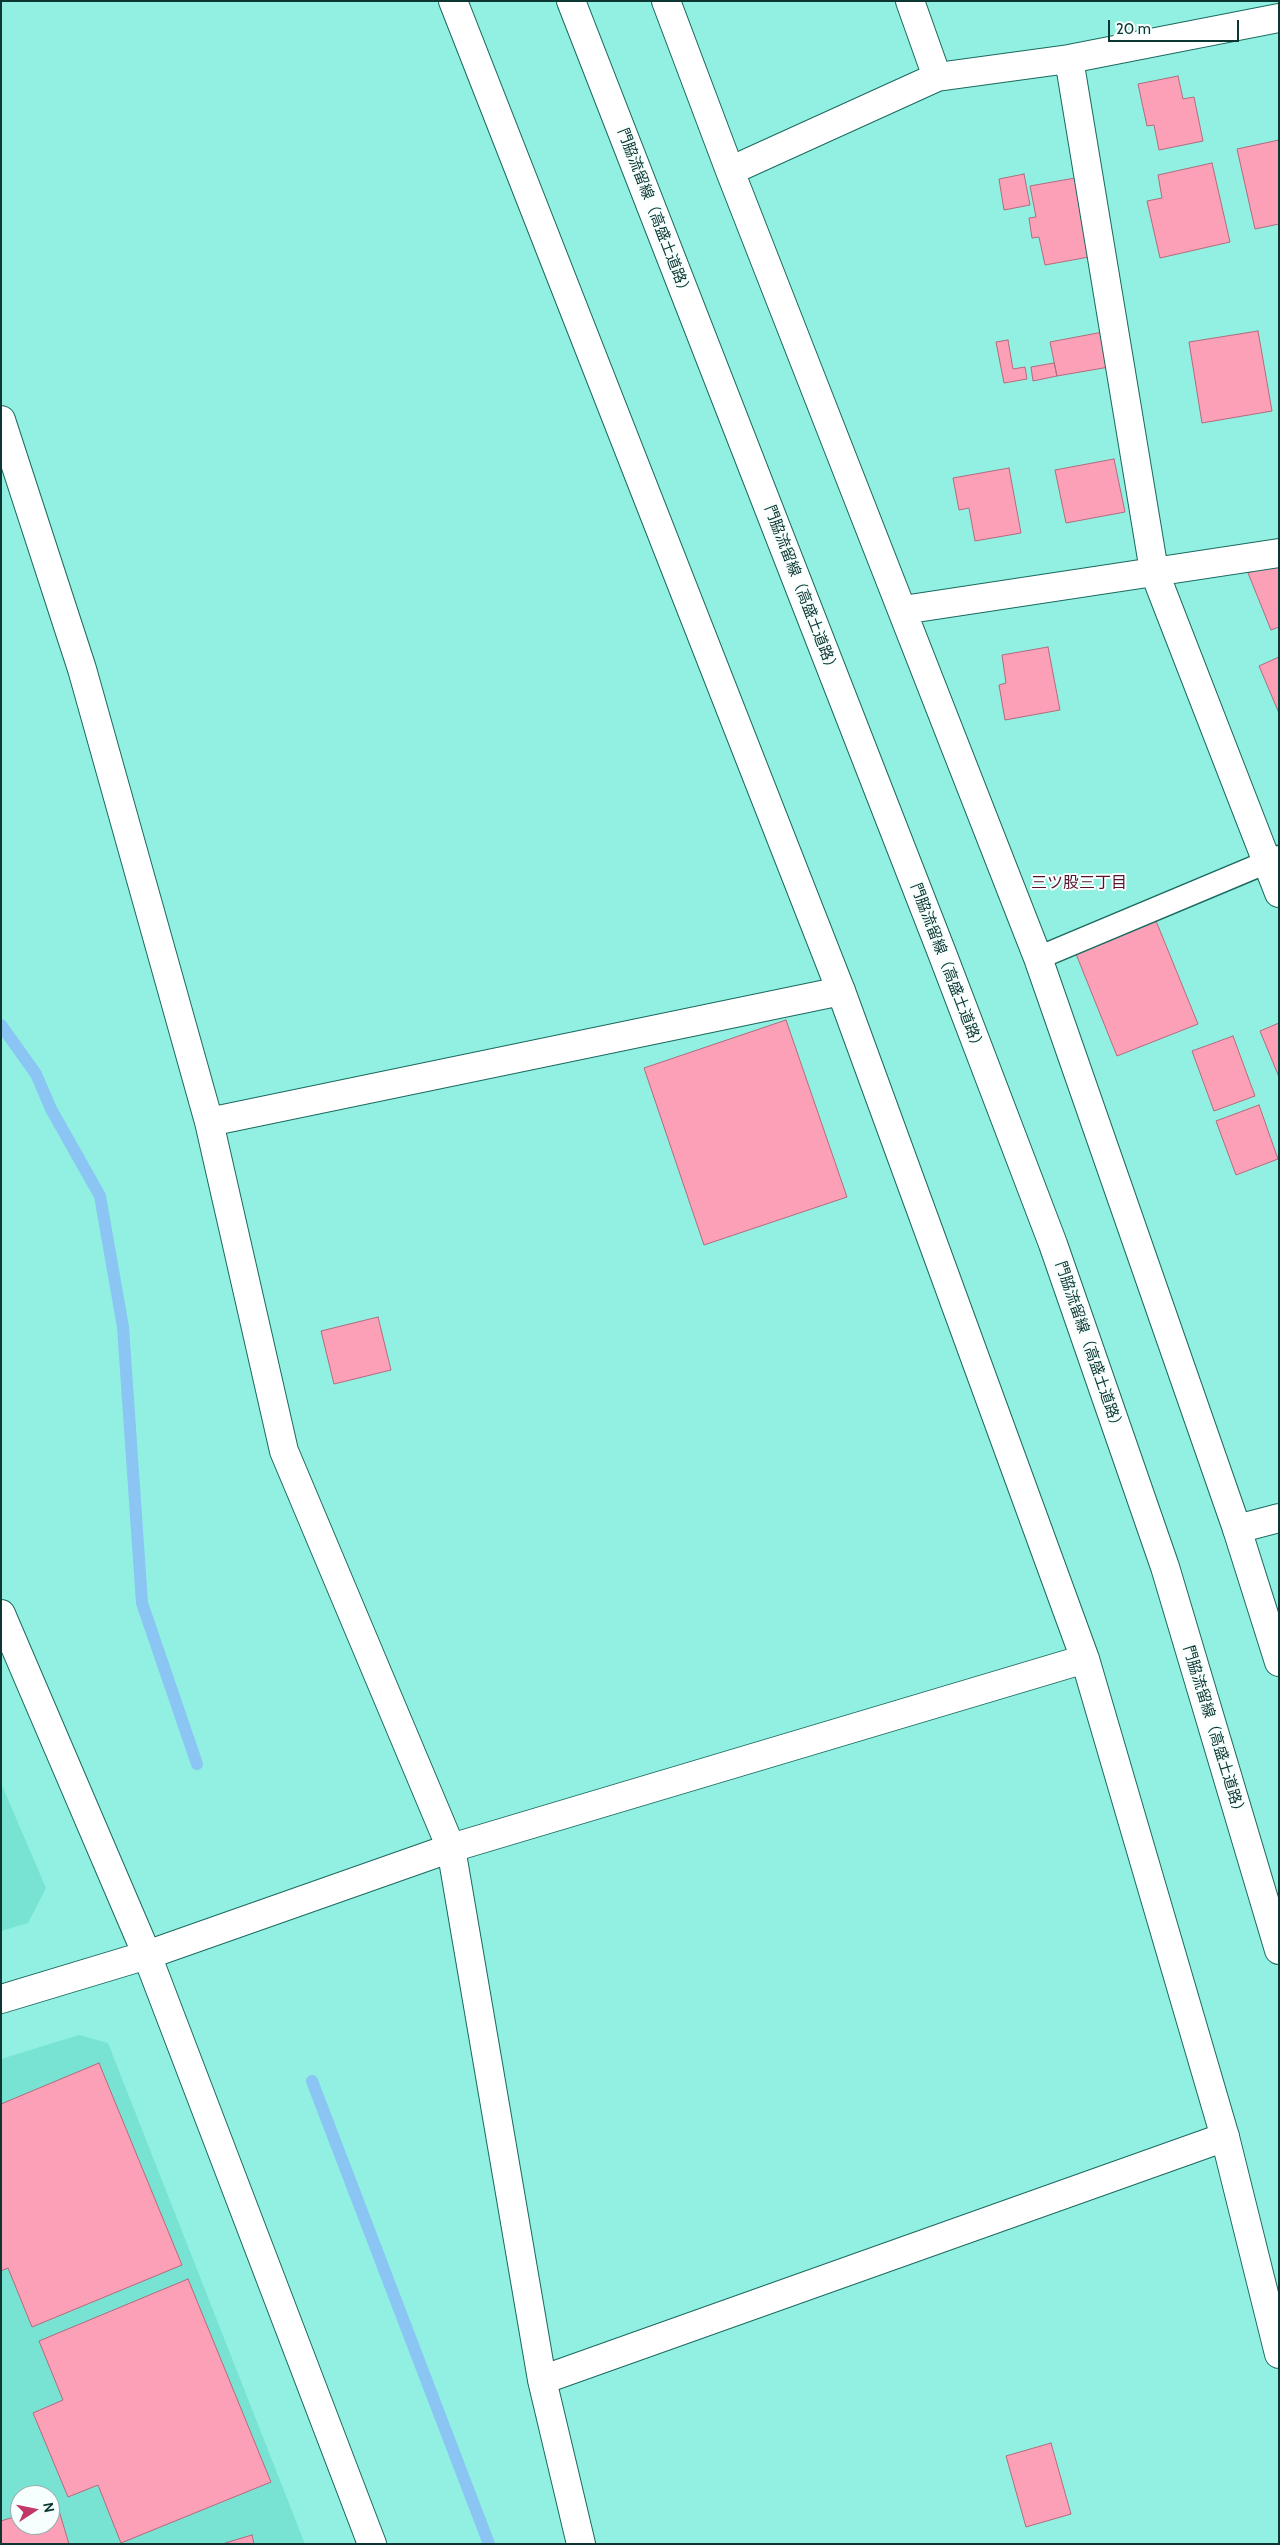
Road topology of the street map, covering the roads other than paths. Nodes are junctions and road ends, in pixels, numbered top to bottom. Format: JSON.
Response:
{"nodes":[{"id":1,"x":453,"y":1,"type":"edge"},
{"id":2,"x":571,"y":1,"type":"edge"},
{"id":3,"x":666,"y":1,"type":"edge"},
{"id":4,"x":910,"y":1,"type":"edge"},
{"id":5,"x":1279,"y":18,"type":"edge"},
{"id":6,"x":1068,"y":59,"type":"junction"},
{"id":7,"x":937,"y":77,"type":"junction"},
{"id":8,"x":730,"y":171,"type":"junction"},
{"id":9,"x":1,"y":420,"type":"edge"},
{"id":10,"x":1279,"y":553,"type":"edge"},
{"id":11,"x":1154,"y":571,"type":"junction"},
{"id":12,"x":903,"y":610,"type":"junction"},
{"id":13,"x":1273,"y":860,"type":"edge"},
{"id":14,"x":1279,"y":893,"type":"edge"},
{"id":15,"x":1038,"y":958,"type":"junction"},
{"id":16,"x":841,"y":991,"type":"junction"},
{"id":17,"x":208,"y":1122,"type":"junction"},
{"id":18,"x":1279,"y":1518,"type":"edge"},
{"id":19,"x":1237,"y":1529,"type":"junction"},
{"id":20,"x":1,"y":1614,"type":"edge"},
{"id":21,"x":1085,"y":1659,"type":"junction"},
{"id":22,"x":1279,"y":1662,"type":"edge"},
{"id":23,"x":451,"y":1848,"type":"junction"},
{"id":24,"x":1279,"y":1950,"type":"edge"},
{"id":25,"x":147,"y":1955,"type":"junction"},
{"id":26,"x":1,"y":2000,"type":"edge"},
{"id":27,"x":1225,"y":2137,"type":"junction"},
{"id":28,"x":1279,"y":2354,"type":"edge"},
{"id":29,"x":542,"y":2380,"type":"junction"},
{"id":30,"x":372,"y":2544,"type":"edge"},
{"id":31,"x":581,"y":2544,"type":"edge"}],
"edges":[{"from":1,"to":16,"type":"street"},
{"from":2,"to":24,"type":"street","name":"門脇流留線（高盛土道路）"},
{"from":3,"to":8,"type":"street"},
{"from":4,"to":7,"type":"street"},
{"from":5,"to":6,"type":"street"},
{"from":6,"to":7,"type":"street"},
{"from":6,"to":11,"type":"street"},
{"from":7,"to":8,"type":"street"},
{"from":8,"to":12,"type":"street"},
{"from":9,"to":17,"type":"street"},
{"from":10,"to":11,"type":"street"},
{"from":11,"to":12,"type":"street"},
{"from":11,"to":13,"type":"street"},
{"from":12,"to":15,"type":"street"},
{"from":13,"to":14,"type":"street"},
{"from":13,"to":15,"type":"lane"},
{"from":15,"to":19,"type":"street"},
{"from":16,"to":17,"type":"street"},
{"from":16,"to":21,"type":"street"},
{"from":17,"to":23,"type":"street"},
{"from":18,"to":19,"type":"street"},
{"from":19,"to":22,"type":"street"},
{"from":20,"to":25,"type":"street"},
{"from":21,"to":23,"type":"street"},
{"from":21,"to":27,"type":"street"},
{"from":23,"to":25,"type":"street"},
{"from":23,"to":29,"type":"street"},
{"from":25,"to":26,"type":"street"},
{"from":25,"to":30,"type":"street"},
{"from":27,"to":28,"type":"street"},
{"from":27,"to":29,"type":"street"},
{"from":29,"to":31,"type":"street"}]}
